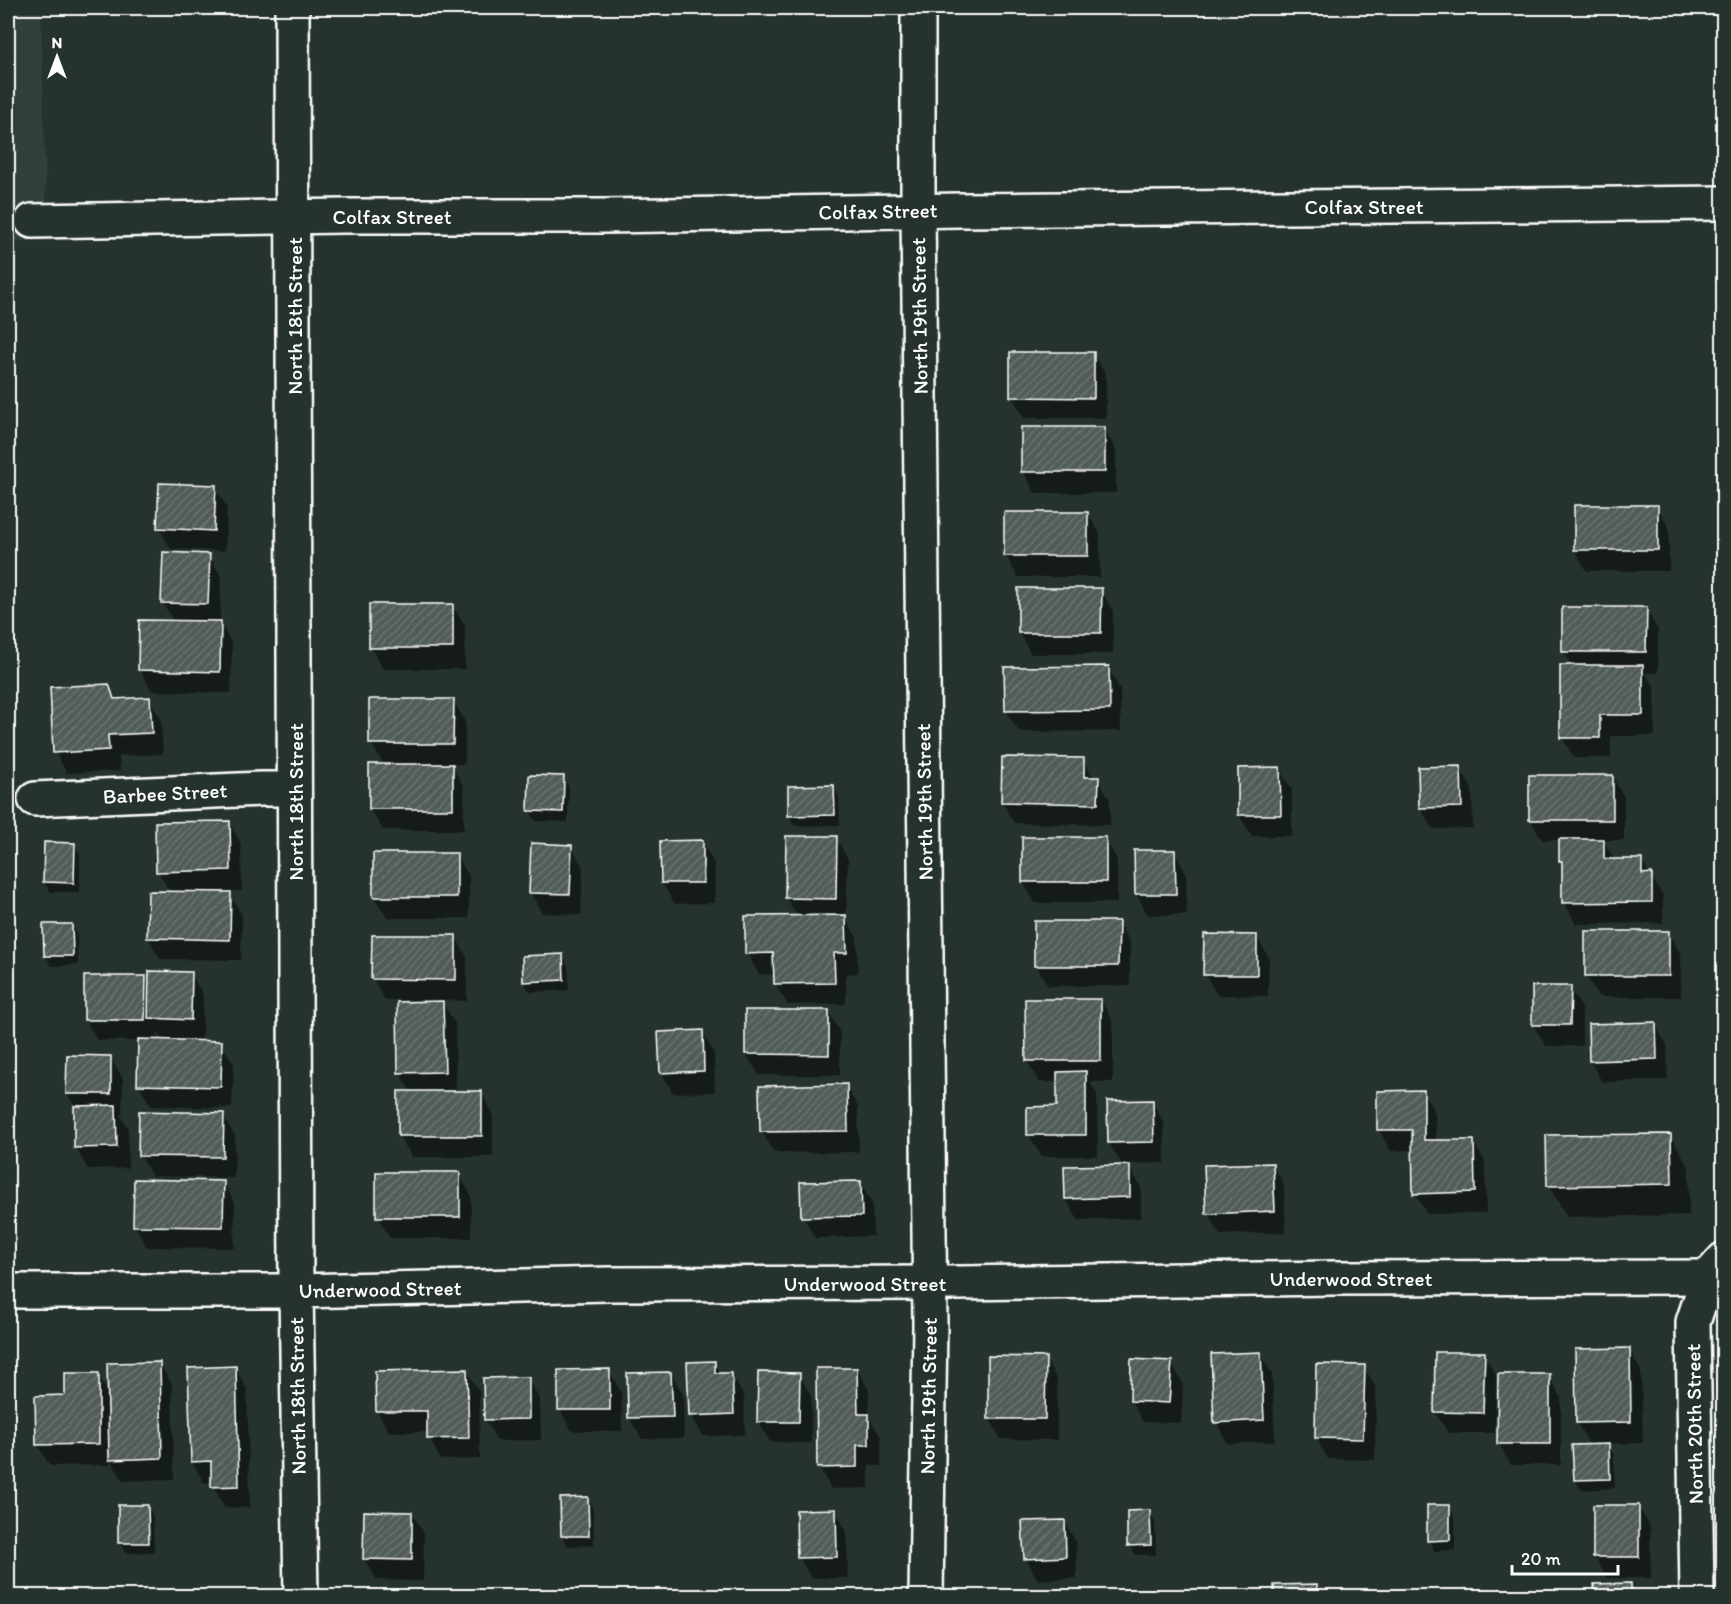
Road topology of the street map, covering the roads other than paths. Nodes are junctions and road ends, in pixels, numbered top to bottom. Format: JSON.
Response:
{"nodes":[{"id":1,"x":292,"y":8,"type":"edge"},
{"id":2,"x":918,"y":8,"type":"edge"},
{"id":3,"x":1724,"y":203,"type":"edge"},
{"id":4,"x":918,"y":211,"type":"junction"},
{"id":5,"x":294,"y":216,"type":"junction"},
{"id":6,"x":32,"y":221,"type":"dead end"},
{"id":7,"x":294,"y":789,"type":"junction"},
{"id":8,"x":36,"y":799,"type":"dead end"},
{"id":9,"x":1718,"y":1271,"type":"edge"},
{"id":10,"x":929,"y":1283,"type":"junction"},
{"id":11,"x":8,"y":1291,"type":"edge"},
{"id":12,"x":296,"y":1291,"type":"junction"},
{"id":13,"x":301,"y":1596,"type":"edge"},
{"id":14,"x":926,"y":1596,"type":"edge"},
{"id":15,"x":1697,"y":1596,"type":"edge"}],
"edges":[{"from":1,"to":5,"type":"street","name":"North 18th Street"},
{"from":2,"to":4,"type":"street","name":"North 19th Street"},
{"from":3,"to":4,"type":"street","name":"Colfax Street"},
{"from":4,"to":5,"type":"street","name":"Colfax Street"},
{"from":4,"to":10,"type":"street","name":"North 19th Street"},
{"from":5,"to":6,"type":"street","name":"Colfax Street"},
{"from":5,"to":7,"type":"street","name":"North 18th Street"},
{"from":7,"to":8,"type":"street","name":"Barbee Street"},
{"from":7,"to":12,"type":"street","name":"North 18th Street"},
{"from":9,"to":10,"type":"street","name":"Underwood Street"},
{"from":9,"to":15,"type":"street","name":"North 20th Street"},
{"from":10,"to":12,"type":"street","name":"Underwood Street"},
{"from":10,"to":14,"type":"street","name":"North 19th Street"},
{"from":11,"to":12,"type":"street","name":"Underwood Street"},
{"from":12,"to":13,"type":"street","name":"North 18th Street"}]}
